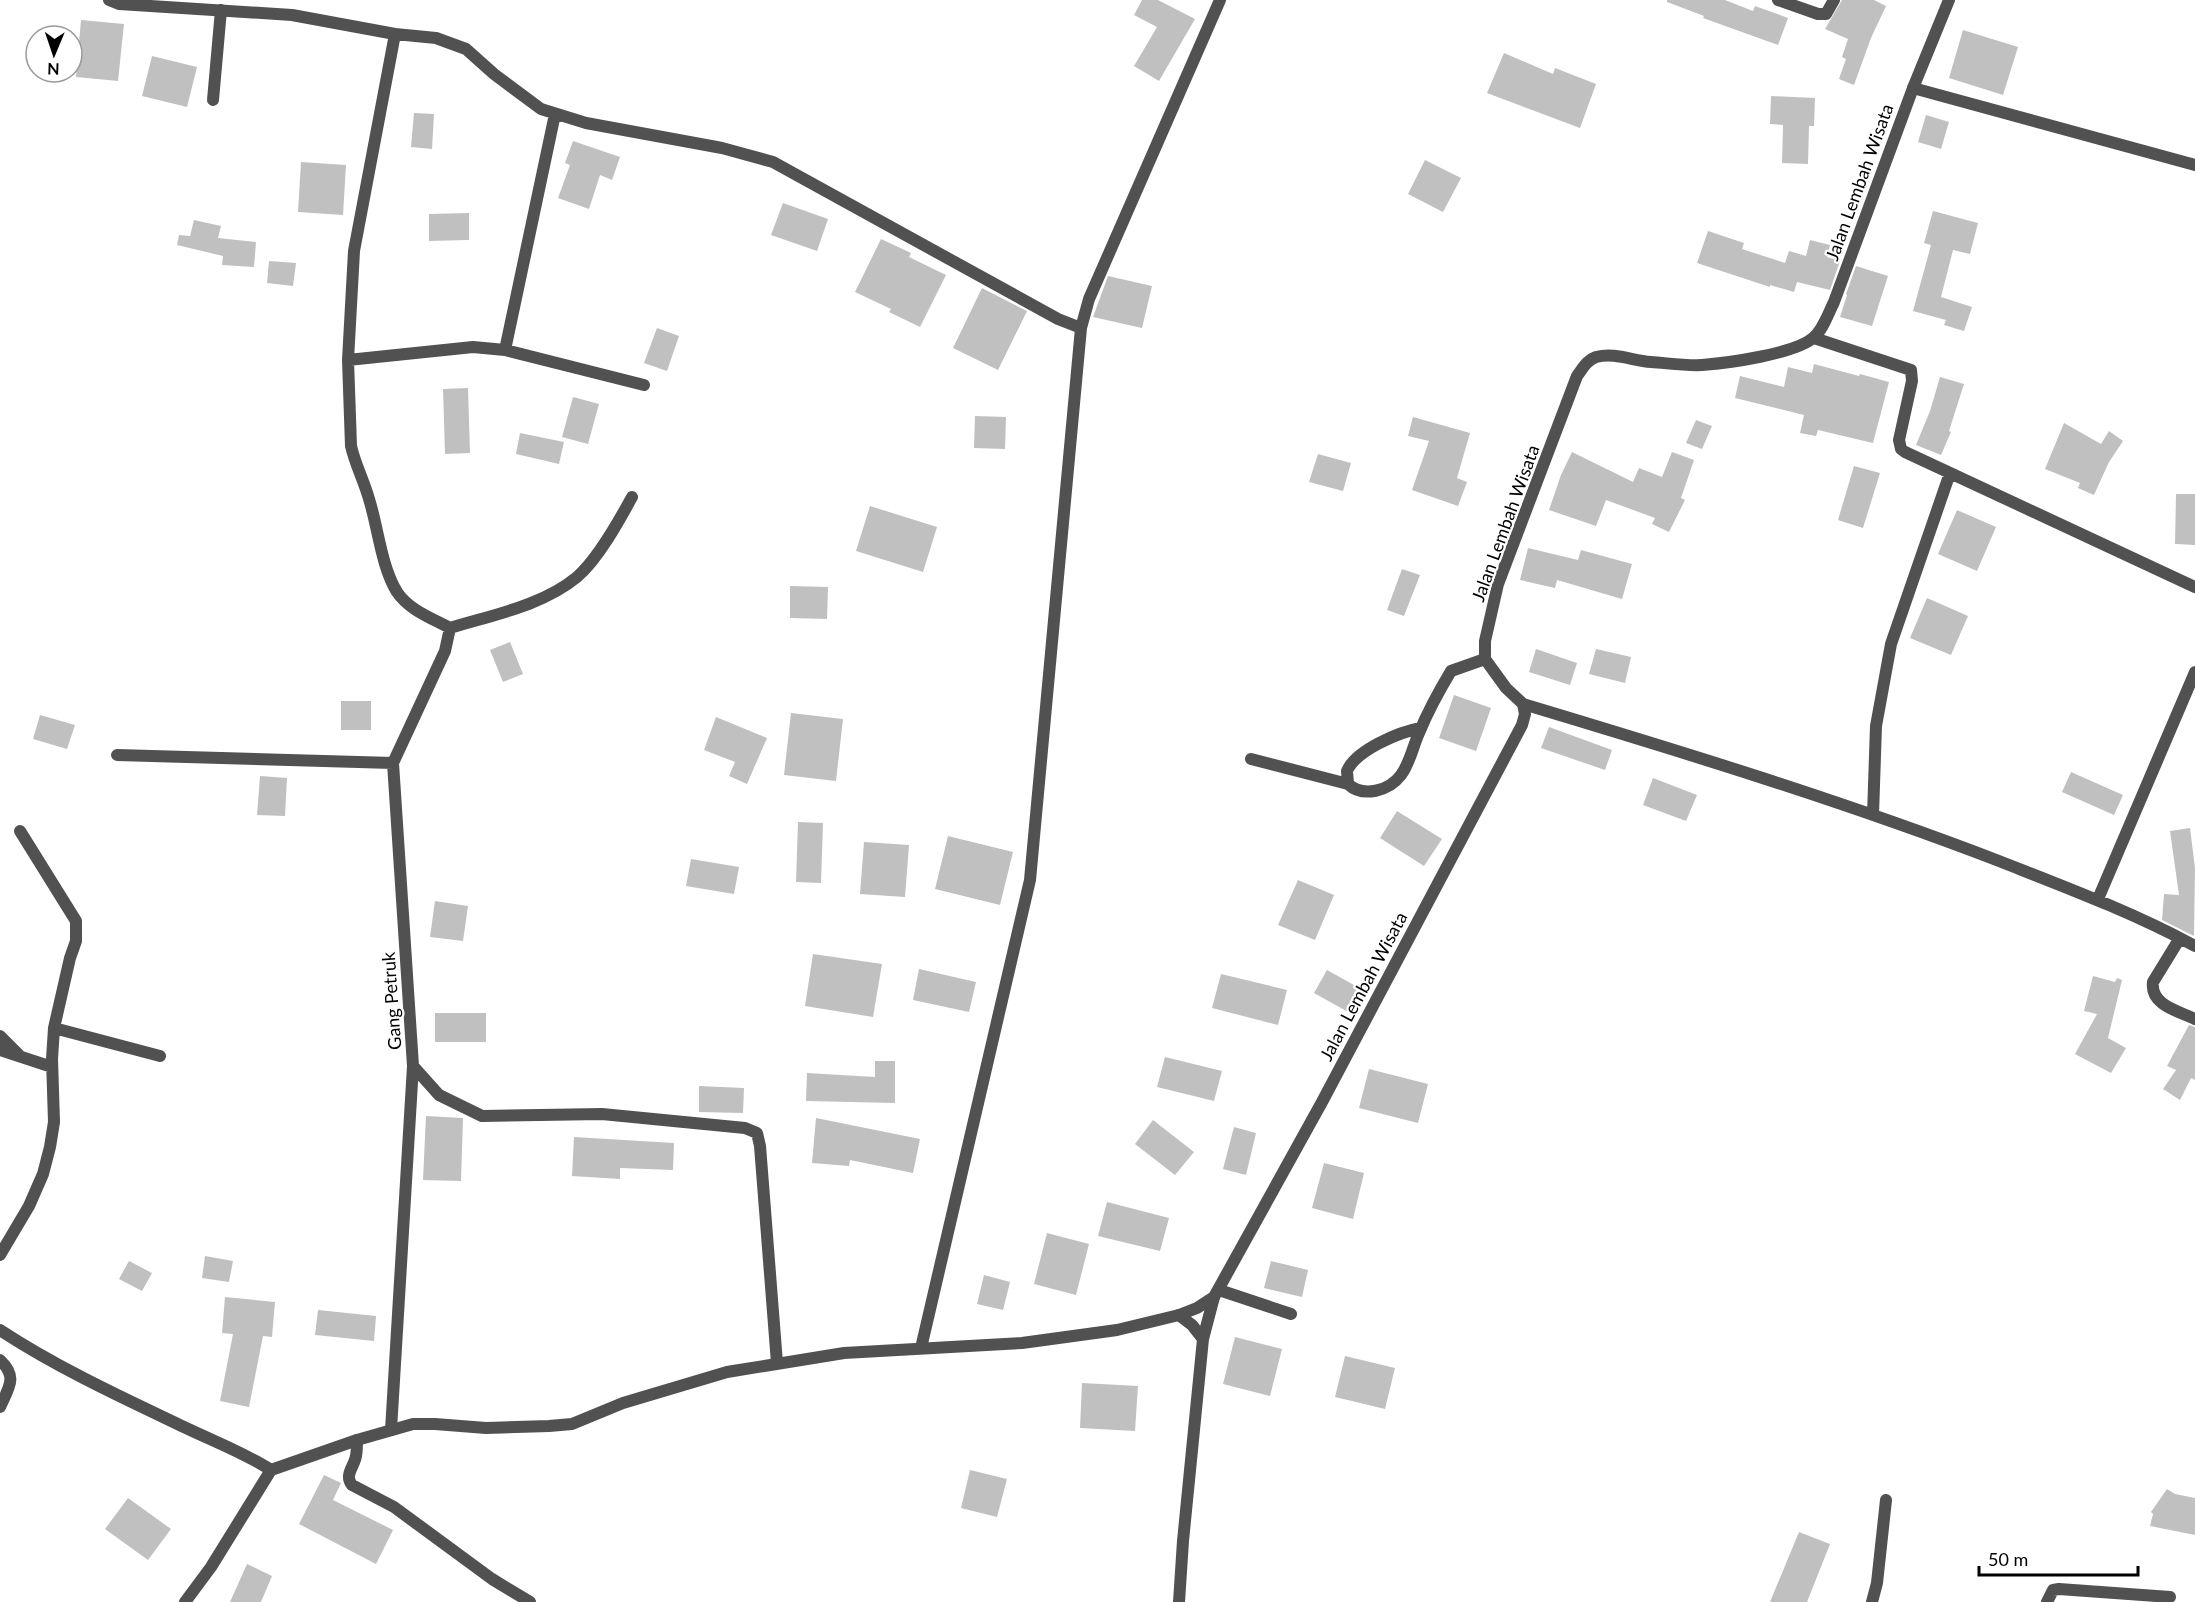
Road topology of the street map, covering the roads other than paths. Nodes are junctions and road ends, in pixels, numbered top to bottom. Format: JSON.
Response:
{"nodes":[{"id":1,"x":109,"y":0,"type":"edge"},
{"id":2,"x":1220,"y":0,"type":"edge"},
{"id":3,"x":1778,"y":0,"type":"edge"},
{"id":4,"x":1834,"y":0,"type":"edge"},
{"id":5,"x":1949,"y":0,"type":"edge"},
{"id":6,"x":221,"y":10,"type":"junction"},
{"id":7,"x":395,"y":34,"type":"junction"},
{"id":8,"x":1913,"y":88,"type":"junction"},
{"id":9,"x":213,"y":100,"type":"dead end"},
{"id":10,"x":555,"y":114,"type":"junction"},
{"id":11,"x":2195,"y":165,"type":"edge"},
{"id":12,"x":1081,"y":328,"type":"junction"},
{"id":13,"x":1814,"y":338,"type":"junction"},
{"id":14,"x":505,"y":350,"type":"junction"},
{"id":15,"x":348,"y":360,"type":"junction"},
{"id":16,"x":644,"y":385,"type":"dead end"},
{"id":17,"x":1950,"y":473,"type":"junction"},
{"id":18,"x":632,"y":497,"type":"dead end"},
{"id":19,"x":2195,"y":587,"type":"edge"},
{"id":20,"x":450,"y":628,"type":"junction"},
{"id":21,"x":1485,"y":658,"type":"junction"},
{"id":22,"x":2195,"y":672,"type":"edge"},
{"id":23,"x":1523,"y":704,"type":"junction"},
{"id":24,"x":1420,"y":728,"type":"junction"},
{"id":25,"x":117,"y":755,"type":"dead end"},
{"id":26,"x":1251,"y":759,"type":"dead end"},
{"id":27,"x":393,"y":763,"type":"junction"},
{"id":28,"x":1348,"y":784,"type":"junction"},
{"id":29,"x":1873,"y":815,"type":"junction"},
{"id":30,"x":20,"y":831,"type":"dead end"},
{"id":31,"x":2098,"y":899,"type":"junction"},
{"id":32,"x":2180,"y":938,"type":"junction"},
{"id":33,"x":2195,"y":946,"type":"edge"},
{"id":34,"x":2195,"y":1018,"type":"edge"},
{"id":35,"x":54,"y":1028,"type":"junction"},
{"id":36,"x":0,"y":1036,"type":"edge"},
{"id":37,"x":0,"y":1050,"type":"edge"},
{"id":38,"x":20,"y":1056,"type":"junction"},
{"id":39,"x":160,"y":1056,"type":"dead end"},
{"id":40,"x":413,"y":1066,"type":"junction"},
{"id":41,"x":52,"y":1067,"type":"junction"},
{"id":42,"x":0,"y":1255,"type":"edge"},
{"id":43,"x":1216,"y":1294,"type":"junction"},
{"id":44,"x":1291,"y":1314,"type":"dead end"},
{"id":45,"x":1179,"y":1315,"type":"junction"},
{"id":46,"x":0,"y":1330,"type":"edge"},
{"id":47,"x":1203,"y":1339,"type":"junction"},
{"id":48,"x":921,"y":1348,"type":"junction"},
{"id":49,"x":0,"y":1360,"type":"edge"},
{"id":50,"x":777,"y":1363,"type":"junction"},
{"id":51,"x":0,"y":1407,"type":"edge"},
{"id":52,"x":391,"y":1430,"type":"junction"},
{"id":53,"x":357,"y":1440,"type":"junction"},
{"id":54,"x":271,"y":1470,"type":"junction"},
{"id":55,"x":1886,"y":1500,"type":"dead end"},
{"id":56,"x":2170,"y":1597,"type":"dead end"},
{"id":57,"x":185,"y":1602,"type":"edge"},
{"id":58,"x":530,"y":1602,"type":"edge"},
{"id":59,"x":1179,"y":1602,"type":"edge"},
{"id":60,"x":1872,"y":1602,"type":"edge"},
{"id":61,"x":2047,"y":1602,"type":"edge"}],
"edges":[{"from":1,"to":6,"type":"street"},
{"from":2,"to":12,"type":"street"},
{"from":3,"to":4,"type":"street"},
{"from":5,"to":8,"type":"street","name":"Jalan Lembah Wisata"},
{"from":6,"to":7,"type":"street"},
{"from":6,"to":9,"type":"street"},
{"from":7,"to":10,"type":"street"},
{"from":7,"to":15,"type":"street"},
{"from":8,"to":11,"type":"street"},
{"from":8,"to":13,"type":"street","name":"Jalan Lembah Wisata"},
{"from":10,"to":12,"type":"street"},
{"from":10,"to":14,"type":"street"},
{"from":12,"to":48,"type":"street"},
{"from":13,"to":17,"type":"street"},
{"from":13,"to":21,"type":"street","name":"Jalan Lembah Wisata"},
{"from":14,"to":15,"type":"street"},
{"from":14,"to":16,"type":"street"},
{"from":15,"to":20,"type":"street"},
{"from":17,"to":19,"type":"street"},
{"from":17,"to":29,"type":"street"},
{"from":18,"to":20,"type":"street"},
{"from":20,"to":27,"type":"street","name":"Gang Petruk"},
{"from":21,"to":23,"type":"street"},
{"from":21,"to":24,"type":"street"},
{"from":22,"to":31,"type":"street"},
{"from":23,"to":29,"type":"street"},
{"from":23,"to":43,"type":"street","name":"Jalan Lembah Wisata"},
{"from":24,"to":28,"type":"street"},
{"from":24,"to":28,"type":"street"},
{"from":25,"to":27,"type":"street"},
{"from":26,"to":28,"type":"street"},
{"from":27,"to":40,"type":"street","name":"Gang Petruk"},
{"from":29,"to":31,"type":"street"},
{"from":30,"to":35,"type":"street"},
{"from":31,"to":32,"type":"street"},
{"from":32,"to":33,"type":"street"},
{"from":32,"to":34,"type":"street"},
{"from":35,"to":39,"type":"street"},
{"from":35,"to":41,"type":"street"},
{"from":36,"to":38,"type":"street"},
{"from":37,"to":38,"type":"street"},
{"from":38,"to":41,"type":"street"},
{"from":40,"to":50,"type":"street"},
{"from":40,"to":52,"type":"street","name":"Gang Petruk"},
{"from":41,"to":42,"type":"street"},
{"from":43,"to":44,"type":"street"},
{"from":43,"to":45,"type":"street","name":"Jalan Lembah Wisata"},
{"from":43,"to":47,"type":"street"},
{"from":45,"to":47,"type":"street"},
{"from":45,"to":48,"type":"street","name":"Jalan Lembah Wisata"},
{"from":46,"to":54,"type":"street"},
{"from":47,"to":59,"type":"street"},
{"from":48,"to":50,"type":"street","name":"Jalan Lembah Wisata"},
{"from":49,"to":51,"type":"street"},
{"from":50,"to":52,"type":"street","name":"Jalan Lembah Wisata"},
{"from":52,"to":53,"type":"street","name":"Jalan Lembah Wisata"},
{"from":53,"to":54,"type":"street","name":"Jalan Lembah Wisata"},
{"from":53,"to":58,"type":"street"},
{"from":54,"to":57,"type":"street"},
{"from":55,"to":60,"type":"street"},
{"from":56,"to":61,"type":"street"}]}
